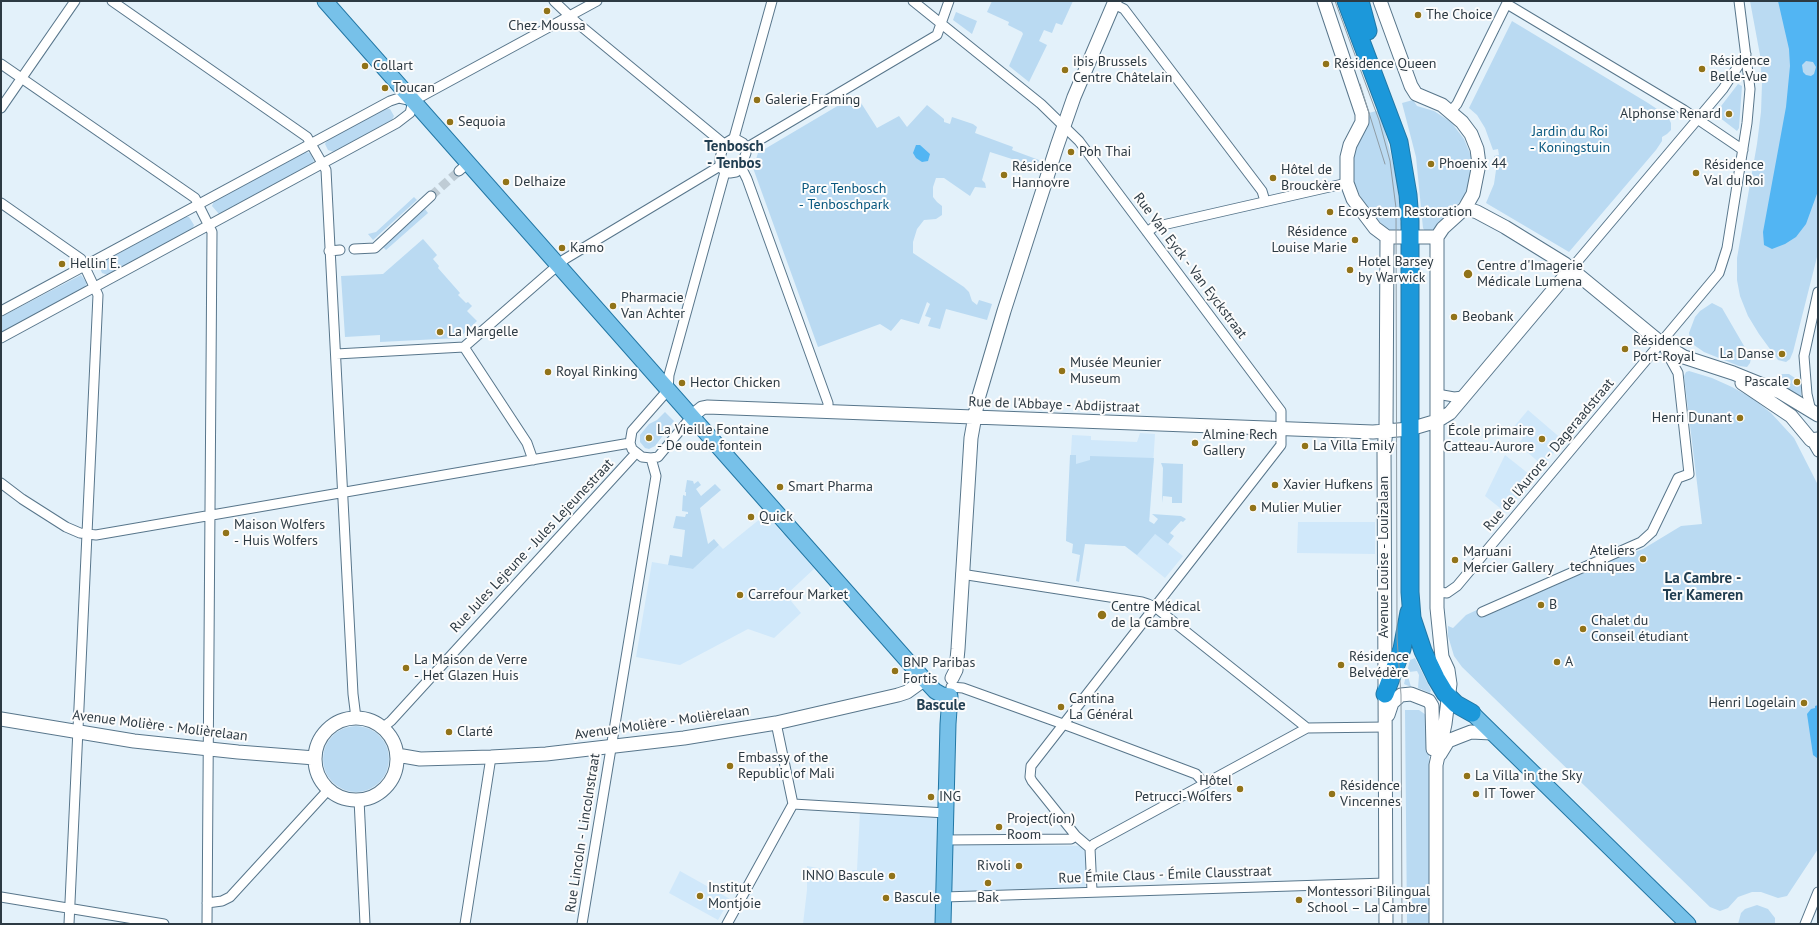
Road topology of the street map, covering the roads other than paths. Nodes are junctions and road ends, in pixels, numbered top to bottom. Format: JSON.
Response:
{"nodes":[{"id":1,"x":75,"y":1,"type":"edge"},
{"id":2,"x":112,"y":1,"type":"edge"},
{"id":3,"x":325,"y":1,"type":"edge"},
{"id":4,"x":554,"y":1,"type":"edge"},
{"id":5,"x":597,"y":1,"type":"edge"},
{"id":6,"x":772,"y":1,"type":"edge"},
{"id":7,"x":913,"y":1,"type":"edge"},
{"id":8,"x":949,"y":1,"type":"edge"},
{"id":9,"x":1324,"y":1,"type":"edge"},
{"id":10,"x":1346,"y":1,"type":"edge"},
{"id":11,"x":1357,"y":1,"type":"edge"},
{"id":12,"x":1360,"y":1,"type":"edge"},
{"id":13,"x":1380,"y":1,"type":"edge"},
{"id":14,"x":1739,"y":1,"type":"edge"},
{"id":15,"x":1114,"y":2,"type":"edge"},
{"id":16,"x":1508,"y":3,"type":"edge"},
{"id":17,"x":569,"y":16,"type":"junction"},
{"id":18,"x":941,"y":24,"type":"junction"},
{"id":19,"x":1368,"y":31,"type":"junction"},
{"id":20,"x":1746,"y":54,"type":"junction"},
{"id":21,"x":1,"y":64,"type":"edge"},
{"id":22,"x":22,"y":78,"type":"junction"},
{"id":23,"x":413,"y":101,"type":"junction"},
{"id":24,"x":1,"y":108,"type":"edge"},
{"id":25,"x":1451,"y":111,"type":"junction"},
{"id":26,"x":1698,"y":118,"type":"junction"},
{"id":27,"x":1064,"y":126,"type":"junction"},
{"id":28,"x":734,"y":138,"type":"junction"},
{"id":29,"x":311,"y":144,"type":"junction"},
{"id":30,"x":724,"y":144,"type":"junction"},
{"id":31,"x":746,"y":148,"type":"junction"},
{"id":32,"x":1743,"y":150,"type":"junction"},
{"id":33,"x":322,"y":163,"type":"junction"},
{"id":34,"x":741,"y":167,"type":"junction"},
{"id":35,"x":723,"y":169,"type":"junction"},
{"id":36,"x":1347,"y":183,"type":"junction"},
{"id":37,"x":431,"y":196,"type":"tunnel mouth"},
{"id":38,"x":1264,"y":201,"type":"junction"},
{"id":39,"x":1,"y":203,"type":"edge"},
{"id":40,"x":198,"y":204,"type":"junction"},
{"id":41,"x":1465,"y":208,"type":"junction"},
{"id":42,"x":208,"y":226,"type":"junction"},
{"id":43,"x":1147,"y":232,"type":"junction"},
{"id":44,"x":1437,"y":237,"type":"junction"},
{"id":45,"x":1387,"y":238,"type":"junction"},
{"id":46,"x":1414,"y":238,"type":"junction"},
{"id":47,"x":354,"y":249,"type":"dead end"},
{"id":48,"x":340,"y":250,"type":"dead end"},
{"id":49,"x":329,"y":251,"type":"junction"},
{"id":50,"x":558,"y":264,"type":"junction"},
{"id":51,"x":85,"y":266,"type":"junction"},
{"id":52,"x":1572,"y":269,"type":"junction"},
{"id":53,"x":96,"y":286,"type":"junction"},
{"id":54,"x":1818,"y":292,"type":"edge"},
{"id":55,"x":1,"y":312,"type":"edge"},
{"id":56,"x":1,"y":338,"type":"edge"},
{"id":57,"x":1661,"y":343,"type":"junction"},
{"id":58,"x":464,"y":347,"type":"junction"},
{"id":59,"x":336,"y":354,"type":"junction"},
{"id":60,"x":1710,"y":366,"type":"junction"},
{"id":61,"x":668,"y":390,"type":"junction"},
{"id":62,"x":1780,"y":392,"type":"junction"},
{"id":63,"x":1437,"y":394,"type":"junction"},
{"id":64,"x":1463,"y":396,"type":"junction"},
{"id":65,"x":828,"y":411,"type":"junction"},
{"id":66,"x":1816,"y":415,"type":"edge"},
{"id":67,"x":692,"y":416,"type":"junction"},
{"id":68,"x":1791,"y":416,"type":"junction"},
{"id":69,"x":974,"y":418,"type":"junction"},
{"id":70,"x":1437,"y":421,"type":"junction"},
{"id":71,"x":1413,"y":428,"type":"junction"},
{"id":72,"x":1281,"y":429,"type":"junction"},
{"id":73,"x":1386,"y":431,"type":"junction"},
{"id":74,"x":1814,"y":439,"type":"edge"},
{"id":75,"x":630,"y":443,"type":"junction"},
{"id":76,"x":1818,"y":452,"type":"edge"},
{"id":77,"x":636,"y":453,"type":"junction"},
{"id":78,"x":651,"y":458,"type":"junction"},
{"id":79,"x":533,"y":460,"type":"junction"},
{"id":80,"x":1,"y":483,"type":"edge"},
{"id":81,"x":343,"y":493,"type":"junction"},
{"id":82,"x":211,"y":516,"type":"junction"},
{"id":83,"x":88,"y":534,"type":"junction"},
{"id":84,"x":961,"y":574,"type":"junction"},
{"id":85,"x":1437,"y":592,"type":"junction"},
{"id":86,"x":1411,"y":604,"type":"junction"},
{"id":87,"x":1155,"y":607,"type":"junction"},
{"id":88,"x":1482,"y":612,"type":"dead end"},
{"id":89,"x":925,"y":679,"type":"junction"},
{"id":90,"x":951,"y":687,"type":"junction"},
{"id":91,"x":1449,"y":691,"type":"junction"},
{"id":92,"x":1385,"y":694,"type":"junction"},
{"id":93,"x":1472,"y":713,"type":"joint"},
{"id":94,"x":356,"y":718,"type":"junction"},
{"id":95,"x":1,"y":719,"type":"edge"},
{"id":96,"x":776,"y":723,"type":"junction"},
{"id":97,"x":1065,"y":724,"type":"junction"},
{"id":98,"x":1386,"y":724,"type":"junction"},
{"id":99,"x":382,"y":728,"type":"junction"},
{"id":100,"x":1307,"y":728,"type":"junction"},
{"id":101,"x":78,"y":732,"type":"junction"},
{"id":102,"x":1492,"y":733,"type":"junction"},
{"id":103,"x":611,"y":747,"type":"junction"},
{"id":104,"x":208,"y":749,"type":"junction"},
{"id":105,"x":397,"y":755,"type":"junction"},
{"id":106,"x":491,"y":757,"type":"junction"},
{"id":107,"x":315,"y":758,"type":"junction"},
{"id":108,"x":1436,"y":765,"type":"junction"},
{"id":109,"x":1204,"y":784,"type":"junction"},
{"id":110,"x":329,"y":789,"type":"junction"},
{"id":111,"x":359,"y":800,"type":"junction"},
{"id":112,"x":793,"y":804,"type":"junction"},
{"id":113,"x":946,"y":813,"type":"junction"},
{"id":114,"x":1076,"y":836,"type":"junction"},
{"id":115,"x":945,"y":840,"type":"junction"},
{"id":116,"x":1090,"y":848,"type":"junction"},
{"id":117,"x":1386,"y":883,"type":"junction"},
{"id":118,"x":1092,"y":891,"type":"junction"},
{"id":119,"x":1818,"y":892,"type":"edge"},
{"id":120,"x":1,"y":897,"type":"edge"},
{"id":121,"x":944,"y":897,"type":"junction"},
{"id":122,"x":207,"y":903,"type":"junction"},
{"id":123,"x":69,"y":908,"type":"junction"},
{"id":124,"x":1688,"y":921,"type":"edge"},
{"id":125,"x":1805,"y":923,"type":"edge"},
{"id":126,"x":69,"y":924,"type":"edge"},
{"id":127,"x":164,"y":924,"type":"edge"},
{"id":128,"x":207,"y":924,"type":"edge"},
{"id":129,"x":365,"y":924,"type":"edge"},
{"id":130,"x":465,"y":924,"type":"edge"},
{"id":131,"x":582,"y":924,"type":"edge"},
{"id":132,"x":727,"y":924,"type":"edge"},
{"id":133,"x":943,"y":924,"type":"edge"},
{"id":134,"x":1386,"y":924,"type":"edge"},
{"id":135,"x":1436,"y":924,"type":"edge"}],
"edges":[{"from":1,"to":22,"type":"street"},
{"from":2,"to":29,"type":"street"},
{"from":3,"to":23,"type":"main road"},
{"from":4,"to":17,"type":"street"},
{"from":5,"to":17,"type":"street"},
{"from":6,"to":28,"type":"street"},
{"from":7,"to":18,"type":"street","name":"Rue Van Eyck - Van Eyckstraat"},
{"from":8,"to":18,"type":"street"},
{"from":9,"to":36,"type":"main road"},
{"from":10,"to":46,"type":"highway","name":"Avenue Louise - Louizalaan"},
{"from":11,"to":19,"type":"highway","name":"Avenue Louise - Louizalaan"},
{"from":12,"to":19,"type":"highway"},
{"from":13,"to":25,"type":"main road"},
{"from":14,"to":20,"type":"street","name":"Rue de l'Aurore - Dageraadstraat"},
{"from":15,"to":27,"type":"main road"},
{"from":15,"to":38,"type":"street"},
{"from":16,"to":25,"type":"street"},
{"from":16,"to":26,"type":"street"},
{"from":17,"to":23,"type":"street"},
{"from":17,"to":30,"type":"street"},
{"from":18,"to":27,"type":"street","name":"Rue Van Eyck - Van Eyckstraat"},
{"from":18,"to":31,"type":"street"},
{"from":19,"to":46,"type":"highway","name":"Avenue Louise - Louizalaan"},
{"from":20,"to":26,"type":"street"},
{"from":20,"to":32,"type":"street","name":"Rue de l'Aurore - Dageraadstraat"},
{"from":21,"to":22,"type":"street"},
{"from":22,"to":24,"type":"street"},
{"from":22,"to":40,"type":"street"},
{"from":23,"to":29,"type":"street"},
{"from":23,"to":33,"type":"street"},
{"from":23,"to":50,"type":"main road"},
{"from":25,"to":41,"type":"main road"},
{"from":26,"to":32,"type":"street"},
{"from":26,"to":52,"type":"street"},
{"from":27,"to":43,"type":"street","name":"Rue Van Eyck - Van Eyckstraat"},
{"from":27,"to":69,"type":"main road"},
{"from":28,"to":30,"type":"street"},
{"from":28,"to":31,"type":"street"},
{"from":29,"to":33,"type":"street"},
{"from":29,"to":40,"type":"street"},
{"from":30,"to":35,"type":"street"},
{"from":31,"to":34,"type":"street"},
{"from":32,"to":57,"type":"street","name":"Rue de l'Aurore - Dageraadstraat"},
{"from":33,"to":42,"type":"street"},
{"from":33,"to":49,"type":"street"},
{"from":34,"to":35,"type":"street"},
{"from":34,"to":65,"type":"street"},
{"from":35,"to":50,"type":"street"},
{"from":35,"to":61,"type":"street"},
{"from":36,"to":38,"type":"street"},
{"from":36,"to":45,"type":"main road"},
{"from":37,"to":47,"type":"street"},
{"from":38,"to":43,"type":"street"},
{"from":39,"to":51,"type":"street"},
{"from":40,"to":42,"type":"street"},
{"from":40,"to":51,"type":"street"},
{"from":41,"to":44,"type":"main road"},
{"from":41,"to":52,"type":"main road"},
{"from":42,"to":53,"type":"street"},
{"from":42,"to":82,"type":"street"},
{"from":43,"to":72,"type":"street","name":"Rue Van Eyck - Van Eyckstraat"},
{"from":44,"to":46,"type":"main road"},
{"from":44,"to":63,"type":"main road","name":"Avenue Louise - Louizalaan"},
{"from":45,"to":46,"type":"main road"},
{"from":45,"to":73,"type":"main road","name":"Avenue Louise - Louizalaan"},
{"from":46,"to":71,"type":"highway","name":"Avenue Louise - Louizalaan"},
{"from":48,"to":49,"type":"street"},
{"from":49,"to":59,"type":"street"},
{"from":50,"to":58,"type":"street"},
{"from":50,"to":61,"type":"main road"},
{"from":51,"to":53,"type":"street"},
{"from":51,"to":55,"type":"street"},
{"from":52,"to":57,"type":"main road"},
{"from":52,"to":64,"type":"main road"},
{"from":53,"to":56,"type":"street"},
{"from":53,"to":83,"type":"street"},
{"from":54,"to":66,"type":"street"},
{"from":57,"to":60,"type":"main road"},
{"from":57,"to":85,"type":"street","name":"Rue de l'Aurore - Dageraadstraat"},
{"from":57,"to":88,"type":"street"},
{"from":58,"to":59,"type":"street"},
{"from":58,"to":79,"type":"street"},
{"from":59,"to":81,"type":"street"},
{"from":60,"to":62,"type":"main road"},
{"from":60,"to":68,"type":"main road"},
{"from":61,"to":67,"type":"main road"},
{"from":61,"to":75,"type":"street"},
{"from":62,"to":66,"type":"main road"},
{"from":62,"to":68,"type":"street"},
{"from":63,"to":64,"type":"street"},
{"from":63,"to":70,"type":"main road","name":"Avenue Louise - Louizalaan"},
{"from":64,"to":70,"type":"main road"},
{"from":65,"to":67,"type":"main road","name":"Rue de l'Abbaye - Abdijstraat"},
{"from":65,"to":69,"type":"main road","name":"Rue de l'Abbaye - Abdijstraat"},
{"from":67,"to":78,"type":"street"},
{"from":67,"to":89,"type":"main road"},
{"from":68,"to":74,"type":"main road"},
{"from":69,"to":72,"type":"main road","name":"Rue de l'Abbaye - Abdijstraat"},
{"from":69,"to":84,"type":"main road"},
{"from":70,"to":71,"type":"main road","name":"Rue de l'Abbaye - Abdijstraat"},
{"from":70,"to":85,"type":"main road","name":"Avenue Louise - Louizalaan"},
{"from":71,"to":73,"type":"main road","name":"Rue de l'Abbaye - Abdijstraat"},
{"from":71,"to":86,"type":"highway","name":"Avenue Louise - Louizalaan"},
{"from":71,"to":91,"type":"highway","name":"Avenue Louise - Louizalaan"},
{"from":72,"to":73,"type":"main road","name":"Rue de l'Abbaye - Abdijstraat"},
{"from":72,"to":87,"type":"street","name":"Rue Van Eyck - Van Eyckstraat"},
{"from":73,"to":92,"type":"main road","name":"Avenue Louise - Louizalaan"},
{"from":74,"to":76,"type":"street"},
{"from":75,"to":77,"type":"street"},
{"from":75,"to":79,"type":"street"},
{"from":77,"to":78,"type":"street"},
{"from":77,"to":99,"type":"street","name":"Rue Jules Lejeune - Jules Lejeunestraat"},
{"from":78,"to":103,"type":"street","name":"Rue Lincoln - Lincolnstraat"},
{"from":79,"to":81,"type":"street"},
{"from":80,"to":83,"type":"street"},
{"from":81,"to":82,"type":"street"},
{"from":81,"to":94,"type":"street"},
{"from":82,"to":83,"type":"street"},
{"from":82,"to":104,"type":"street"},
{"from":83,"to":101,"type":"street"},
{"from":84,"to":87,"type":"street"},
{"from":84,"to":90,"type":"main road"},
{"from":85,"to":91,"type":"main road","name":"Avenue Louise - Louizalaan"},
{"from":86,"to":91,"type":"highway","name":"Avenue Louise - Louizalaan"},
{"from":86,"to":92,"type":"highway"},
{"from":87,"to":97,"type":"street","name":"Rue Van Eyck - Van Eyckstraat"},
{"from":87,"to":100,"type":"street"},
{"from":89,"to":90,"type":"main road"},
{"from":89,"to":96,"type":"main road","name":"Avenue Molière - Molièrelaan"},
{"from":90,"to":97,"type":"street"},
{"from":90,"to":113,"type":"main road"},
{"from":91,"to":93,"type":"highway","name":"Avenue Louise - Louizalaan"},
{"from":91,"to":108,"type":"main road","name":"Avenue Louise - Louizalaan"},
{"from":92,"to":98,"type":"main road","name":"Avenue Louise - Louizalaan"},
{"from":93,"to":102,"type":"main road"},
{"from":94,"to":99,"type":"main road"},
{"from":94,"to":107,"type":"main road"},
{"from":95,"to":101,"type":"main road","name":"Avenue Molière - Molièrelaan"},
{"from":96,"to":103,"type":"main road","name":"Avenue Molière - Molièrelaan"},
{"from":96,"to":112,"type":"street"},
{"from":97,"to":109,"type":"street"},
{"from":97,"to":114,"type":"street","name":"Rue Van Eyck - Van Eyckstraat"},
{"from":98,"to":100,"type":"street"},
{"from":98,"to":108,"type":"main road"},
{"from":98,"to":117,"type":"main road","name":"Avenue Louise - Louizalaan"},
{"from":99,"to":105,"type":"main road"},
{"from":100,"to":109,"type":"street"},
{"from":101,"to":104,"type":"main road","name":"Avenue Molière - Molièrelaan"},
{"from":101,"to":123,"type":"street"},
{"from":102,"to":108,"type":"main road"},
{"from":102,"to":124,"type":"main road"},
{"from":103,"to":106,"type":"main road","name":"Avenue Molière - Molièrelaan"},
{"from":103,"to":131,"type":"street","name":"Rue Lincoln - Lincolnstraat"},
{"from":104,"to":107,"type":"main road","name":"Avenue Molière - Molièrelaan"},
{"from":104,"to":122,"type":"street"},
{"from":105,"to":106,"type":"main road","name":"Avenue Molière - Molièrelaan"},
{"from":105,"to":111,"type":"main road"},
{"from":106,"to":130,"type":"street"},
{"from":107,"to":110,"type":"main road"},
{"from":108,"to":135,"type":"main road","name":"Avenue Louise - Louizalaan"},
{"from":109,"to":116,"type":"street"},
{"from":110,"to":111,"type":"main road"},
{"from":110,"to":122,"type":"street"},
{"from":111,"to":129,"type":"street"},
{"from":112,"to":113,"type":"street"},
{"from":112,"to":132,"type":"street"},
{"from":113,"to":115,"type":"main road"},
{"from":114,"to":115,"type":"street"},
{"from":114,"to":116,"type":"street","name":"Rue Van Eyck - Van Eyckstraat"},
{"from":115,"to":121,"type":"main road"},
{"from":116,"to":118,"type":"street"},
{"from":117,"to":118,"type":"street","name":"Rue Émile Claus - Émile Clausstraat"},
{"from":117,"to":134,"type":"main road","name":"Avenue Louise - Louizalaan"},
{"from":118,"to":121,"type":"street","name":"Rue Émile Claus - Émile Clausstraat"},
{"from":119,"to":125,"type":"street"},
{"from":120,"to":123,"type":"street"},
{"from":121,"to":133,"type":"main road"},
{"from":122,"to":128,"type":"street"},
{"from":123,"to":126,"type":"street"},
{"from":123,"to":127,"type":"street"}]}
